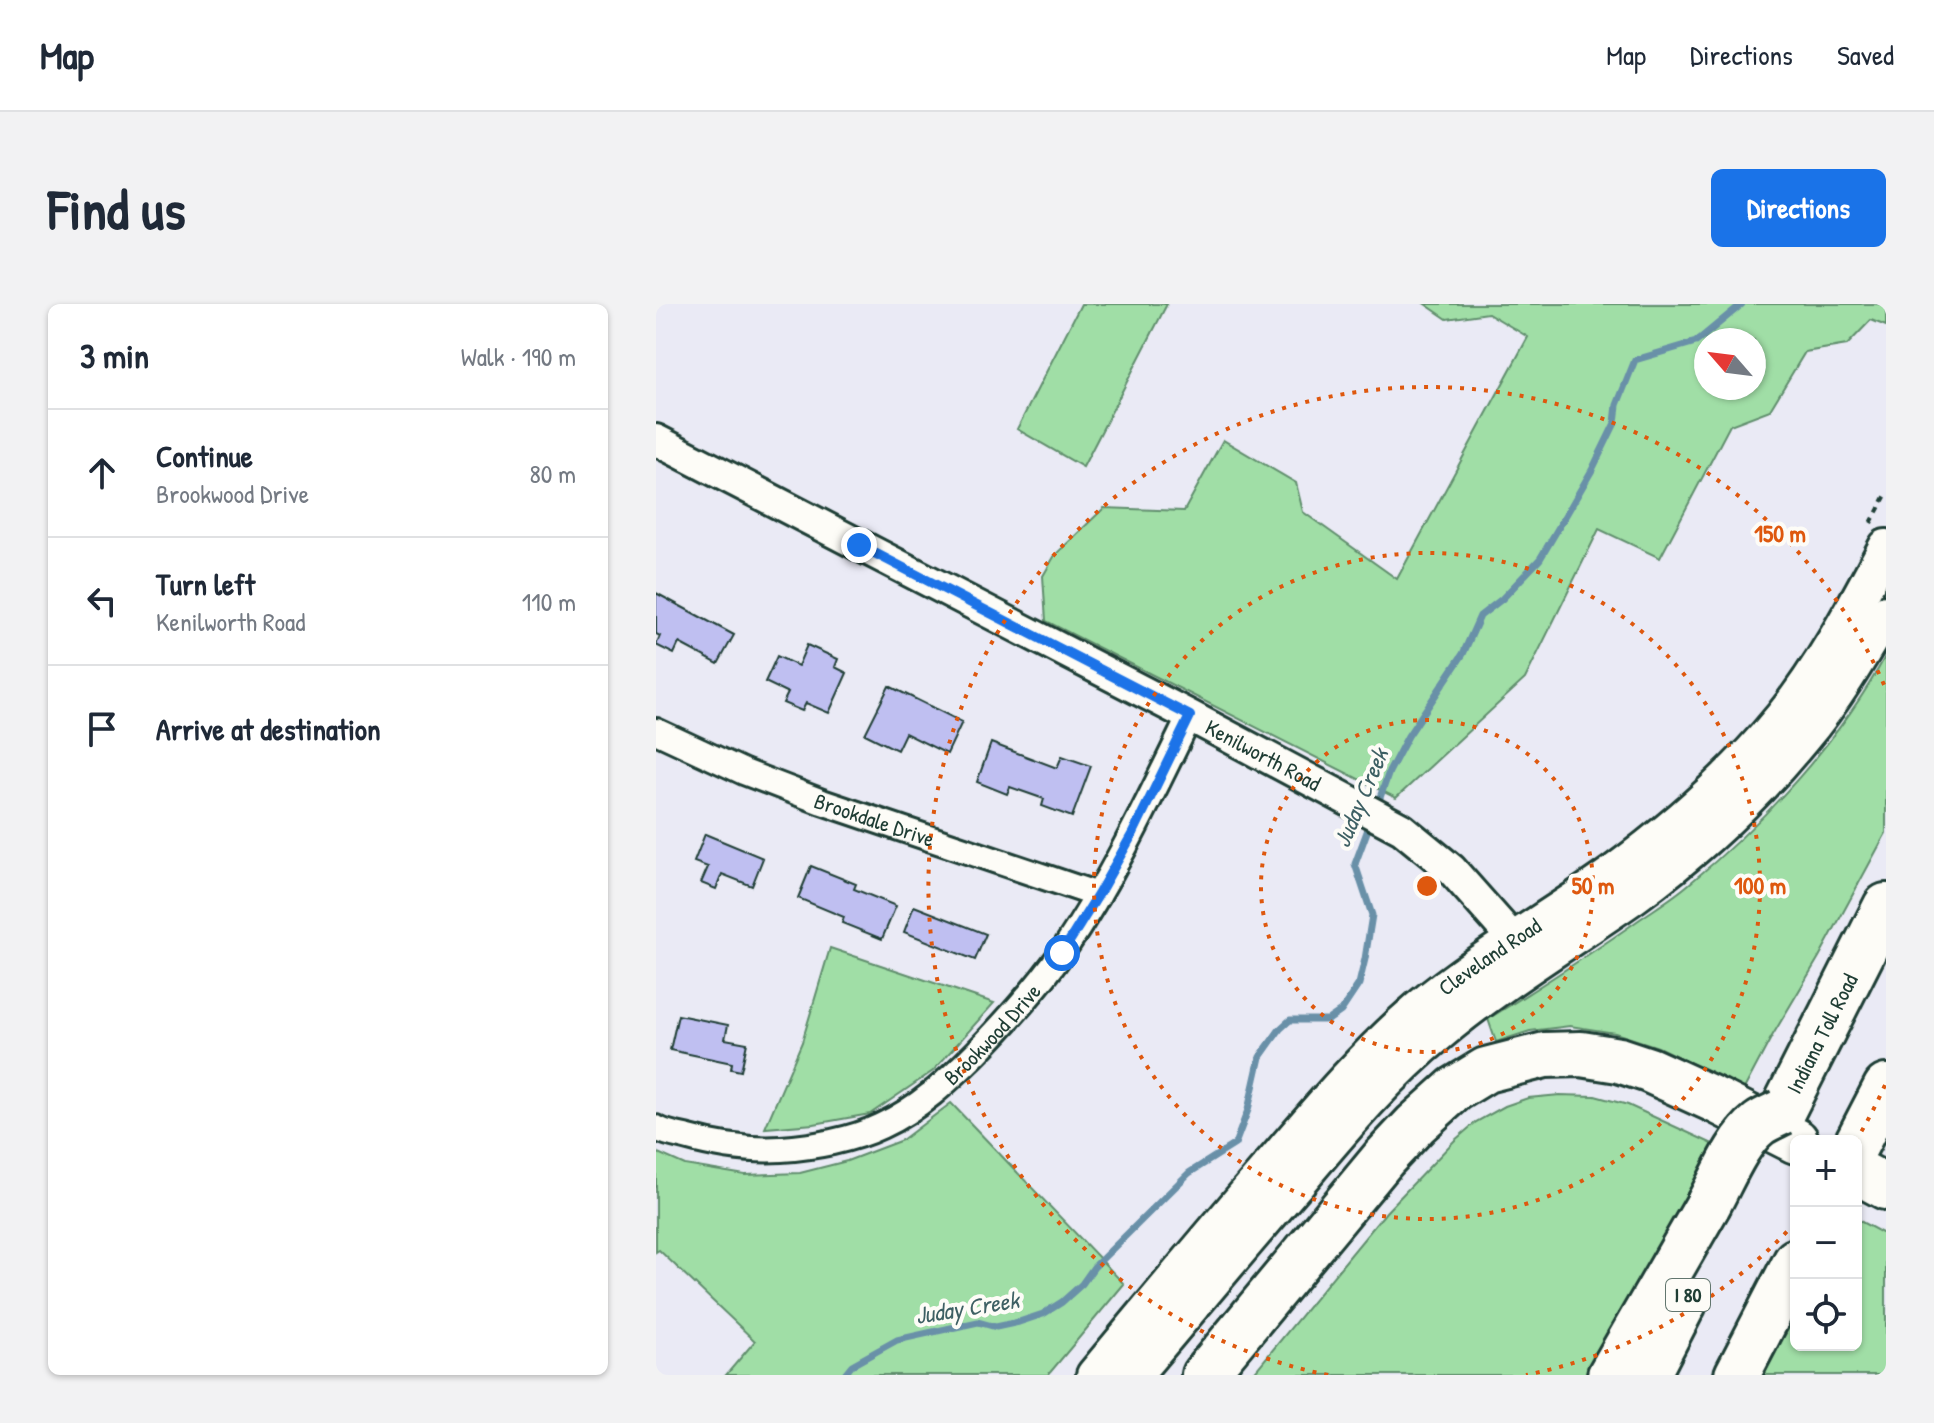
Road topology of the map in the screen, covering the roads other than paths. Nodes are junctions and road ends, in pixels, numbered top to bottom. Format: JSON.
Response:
{"nodes":[{"id":1,"x":656,"y":440,"type":"edge"},
{"id":2,"x":1876,"y":540,"type":"edge"},
{"id":3,"x":1886,"y":613,"type":"edge"},
{"id":4,"x":1190,"y":716,"type":"junction"},
{"id":5,"x":656,"y":731,"type":"edge"},
{"id":6,"x":1098,"y":895,"type":"junction"},
{"id":7,"x":1886,"y":906,"type":"edge"},
{"id":8,"x":1514,"y":940,"type":"junction"},
{"id":9,"x":1884,"y":1091,"type":"edge"},
{"id":10,"x":1789,"y":1126,"type":"edge"},
{"id":11,"x":656,"y":1128,"type":"edge"},
{"id":12,"x":1861,"y":1135,"type":"edge"},
{"id":13,"x":1790,"y":1164,"type":"edge"},
{"id":14,"x":1862,"y":1174,"type":"edge"},
{"id":15,"x":1886,"y":1187,"type":"edge"},
{"id":16,"x":1862,"y":1200,"type":"edge"},
{"id":17,"x":1718,"y":1210,"type":"junction"},
{"id":18,"x":1886,"y":1212,"type":"edge"},
{"id":19,"x":1790,"y":1273,"type":"edge"},
{"id":20,"x":1094,"y":1375,"type":"edge"},
{"id":21,"x":1134,"y":1375,"type":"edge"},
{"id":22,"x":1204,"y":1375,"type":"edge"},
{"id":23,"x":1234,"y":1375,"type":"edge"},
{"id":24,"x":1610,"y":1375,"type":"edge"},
{"id":25,"x":1647,"y":1375,"type":"edge"},
{"id":26,"x":1737,"y":1375,"type":"edge"}],
"edges":[{"from":1,"to":4,"type":"street","name":"Kenilworth Road"},
{"from":2,"to":8,"type":"main road","name":"Cleveland Road"},
{"from":3,"to":21,"type":"main road","name":"Cleveland Road"},
{"from":4,"to":6,"type":"street","name":"Brookwood Drive"},
{"from":4,"to":8,"type":"street","name":"Kenilworth Road"},
{"from":5,"to":6,"type":"street","name":"Brookdale Drive"},
{"from":6,"to":11,"type":"street","name":"Brookwood Drive"},
{"from":7,"to":10,"type":"highway","name":"Indiana Toll Road"},
{"from":8,"to":20,"type":"main road","name":"Cleveland Road"},
{"from":9,"to":12,"type":"highway"},
{"from":10,"to":17,"type":"highway","bridge":true},
{"from":10,"to":22,"type":"highway"},
{"from":13,"to":23,"type":"highway"},
{"from":14,"to":15,"type":"highway"},
{"from":16,"to":18,"type":"highway"},
{"from":17,"to":24,"type":"highway"},
{"from":17,"to":25,"type":"highway","number":"I 80"},
{"from":19,"to":26,"type":"highway"}]}
